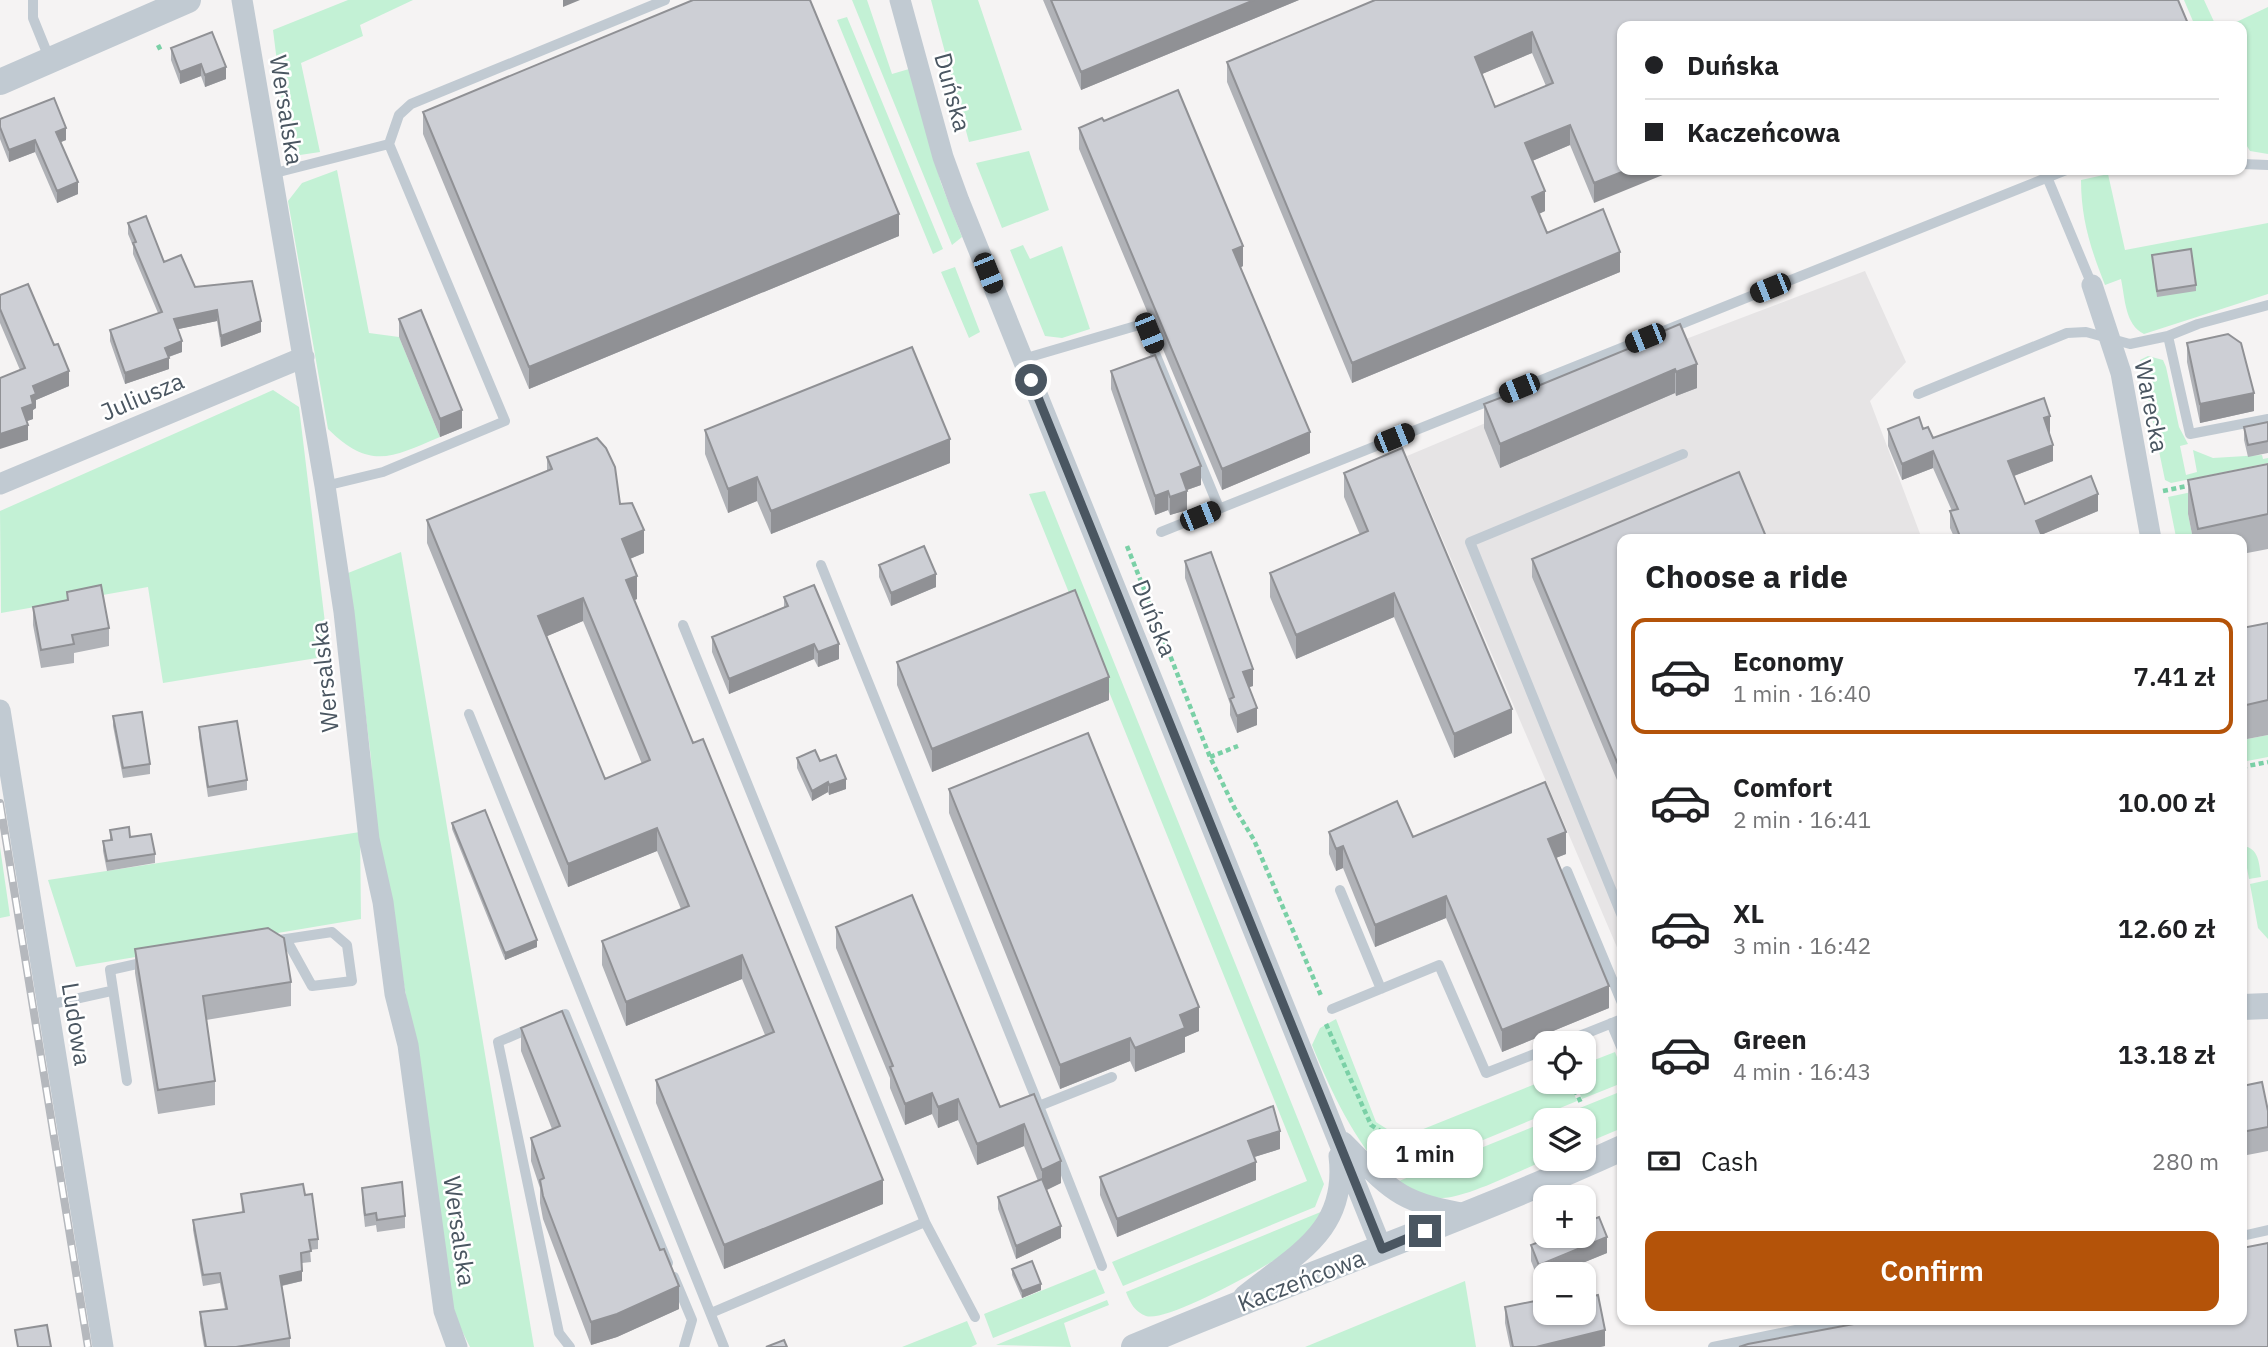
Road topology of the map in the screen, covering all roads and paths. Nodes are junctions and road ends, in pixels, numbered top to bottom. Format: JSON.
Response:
{"nodes":[{"id":1,"x":33,"y":0,"type":"edge"},
{"id":2,"x":188,"y":0,"type":"edge"},
{"id":3,"x":242,"y":0,"type":"edge"},
{"id":4,"x":665,"y":0,"type":"edge"},
{"id":5,"x":900,"y":0,"type":"edge"},
{"id":6,"x":158,"y":45,"type":"dead end"},
{"id":7,"x":161,"y":51,"type":"dead end"},
{"id":8,"x":50,"y":60,"type":"junction"},
{"id":9,"x":0,"y":82,"type":"edge"},
{"id":10,"x":389,"y":144,"type":"junction"},
{"id":11,"x":2247,"y":163,"type":"edge"},
{"id":12,"x":2268,"y":165,"type":"edge"},
{"id":13,"x":271,"y":174,"type":"junction"},
{"id":14,"x":2052,"y":175,"type":"edge"},
{"id":15,"x":2047,"y":177,"type":"junction"},
{"id":16,"x":2092,"y":285,"type":"joint"},
{"id":17,"x":2268,"y":305,"type":"edge"},
{"id":18,"x":2168,"y":336,"type":"junction"},
{"id":19,"x":2110,"y":338,"type":"junction"},
{"id":20,"x":304,"y":357,"type":"junction"},
{"id":21,"x":1023,"y":359,"type":"junction"},
{"id":22,"x":1918,"y":394,"type":"dead end"},
{"id":23,"x":2268,"y":419,"type":"edge"},
{"id":24,"x":1683,"y":454,"type":"dead end"},
{"id":25,"x":2206,"y":482,"type":"edge"},
{"id":26,"x":0,"y":484,"type":"edge"},
{"id":27,"x":325,"y":486,"type":"junction"},
{"id":28,"x":2143,"y":495,"type":"junction"},
{"id":29,"x":1219,"y":508,"type":"junction"},
{"id":30,"x":1161,"y":532,"type":"dead end"},
{"id":31,"x":2150,"y":534,"type":"edge"},
{"id":32,"x":1127,"y":546,"type":"dead end"},
{"id":33,"x":821,"y":565,"type":"dead end"},
{"id":34,"x":683,"y":625,"type":"dead end"},
{"id":35,"x":0,"y":710,"type":"edge"},
{"id":36,"x":469,"y":713,"type":"dead end"},
{"id":37,"x":1238,"y":746,"type":"dead end"},
{"id":38,"x":1210,"y":757,"type":"junction"},
{"id":39,"x":2268,"y":762,"type":"edge"},
{"id":40,"x":2247,"y":766,"type":"edge"},
{"id":41,"x":1567,"y":871,"type":"dead end"},
{"id":42,"x":1340,"y":890,"type":"dead end"},
{"id":43,"x":1617,"y":904,"type":"edge"},
{"id":44,"x":286,"y":939,"type":"junction"},
{"id":45,"x":260,"y":943,"type":"edge"},
{"id":46,"x":167,"y":958,"type":"edge"},
{"id":47,"x":1381,"y":989,"type":"junction"},
{"id":48,"x":111,"y":991,"type":"junction"},
{"id":49,"x":1617,"y":991,"type":"edge"},
{"id":50,"x":48,"y":1005,"type":"junction"},
{"id":51,"x":2268,"y":1006,"type":"edge"},
{"id":52,"x":2247,"y":1007,"type":"edge"},
{"id":53,"x":1325,"y":1010,"type":"junction"},
{"id":54,"x":1617,"y":1021,"type":"edge"},
{"id":55,"x":1592,"y":1031,"type":"edge"},
{"id":56,"x":1533,"y":1054,"type":"edge"},
{"id":57,"x":1112,"y":1077,"type":"dead end"},
{"id":58,"x":127,"y":1081,"type":"dead end"},
{"id":59,"x":1577,"y":1094,"type":"edge"},
{"id":60,"x":1581,"y":1103,"type":"dead end"},
{"id":61,"x":1040,"y":1106,"type":"junction"},
{"id":62,"x":1337,"y":1136,"type":"junction"},
{"id":63,"x":1617,"y":1150,"type":"edge"},
{"id":64,"x":1447,"y":1157,"type":"dead end"},
{"id":65,"x":1468,"y":1214,"type":"junction"},
{"id":66,"x":925,"y":1222,"type":"junction"},
{"id":67,"x":2268,"y":1230,"type":"edge"},
{"id":68,"x":2247,"y":1235,"type":"edge"},
{"id":69,"x":1382,"y":1249,"type":"junction"},
{"id":70,"x":1102,"y":1266,"type":"dead end"},
{"id":71,"x":1233,"y":1306,"type":"junction"},
{"id":72,"x":711,"y":1313,"type":"junction"},
{"id":73,"x":975,"y":1317,"type":"dead end"},
{"id":74,"x":1820,"y":1325,"type":"edge"},
{"id":75,"x":103,"y":1347,"type":"edge"},
{"id":76,"x":457,"y":1347,"type":"edge"},
{"id":77,"x":569,"y":1347,"type":"edge"},
{"id":78,"x":684,"y":1347,"type":"edge"},
{"id":79,"x":724,"y":1347,"type":"edge"},
{"id":80,"x":1134,"y":1347,"type":"edge"},
{"id":81,"x":1713,"y":1347,"type":"edge"}],
"edges":[{"from":1,"to":8,"type":"lane"},
{"from":2,"to":8,"type":"street"},
{"from":3,"to":13,"type":"street","name":"Wersalska"},
{"from":4,"to":10,"type":"lane"},
{"from":5,"to":21,"type":"street","name":"Duńska"},
{"from":6,"to":7,"type":"path"},
{"from":8,"to":9,"type":"street"},
{"from":10,"to":13,"type":"lane"},
{"from":10,"to":27,"type":"lane"},
{"from":11,"to":12,"type":"lane"},
{"from":13,"to":20,"type":"street","name":"Wersalska"},
{"from":14,"to":15,"type":"lane"},
{"from":15,"to":16,"type":"lane"},
{"from":15,"to":29,"type":"lane"},
{"from":16,"to":19,"type":"street","name":"Warecka"},
{"from":17,"to":18,"type":"lane"},
{"from":18,"to":19,"type":"lane"},
{"from":18,"to":23,"type":"lane"},
{"from":19,"to":22,"type":"lane"},
{"from":19,"to":28,"type":"street","name":"Warecka"},
{"from":20,"to":26,"type":"street","name":"Juliusza"},
{"from":20,"to":27,"type":"street","name":"Wersalska"},
{"from":21,"to":29,"type":"lane"},
{"from":21,"to":62,"type":"street","name":"Duńska"},
{"from":24,"to":43,"type":"lane"},
{"from":25,"to":28,"type":"path"},
{"from":27,"to":76,"type":"street","name":"Wersalska"},
{"from":28,"to":31,"type":"street","name":"Warecka"},
{"from":29,"to":30,"type":"lane"},
{"from":32,"to":38,"type":"path"},
{"from":33,"to":61,"type":"lane"},
{"from":34,"to":66,"type":"lane"},
{"from":35,"to":50,"type":"street","name":"Ludowa"},
{"from":36,"to":72,"type":"lane"},
{"from":37,"to":38,"type":"path"},
{"from":38,"to":53,"type":"path"},
{"from":39,"to":40,"type":"path"},
{"from":41,"to":49,"type":"lane"},
{"from":42,"to":47,"type":"lane"},
{"from":44,"to":44,"type":"lane"},
{"from":44,"to":45,"type":"lane"},
{"from":46,"to":48,"type":"lane"},
{"from":47,"to":53,"type":"lane"},
{"from":47,"to":56,"type":"lane"},
{"from":48,"to":50,"type":"lane"},
{"from":48,"to":58,"type":"lane"},
{"from":50,"to":75,"type":"street","name":"Ludowa"},
{"from":51,"to":52,"type":"street"},
{"from":53,"to":64,"type":"path"},
{"from":54,"to":55,"type":"lane"},
{"from":57,"to":61,"type":"lane"},
{"from":59,"to":60,"type":"path"},
{"from":61,"to":70,"type":"lane"},
{"from":62,"to":65,"type":"street"},
{"from":62,"to":69,"type":"street","name":"Duńska"},
{"from":62,"to":71,"type":"street"},
{"from":63,"to":65,"type":"street","name":"Kaczeńcowa"},
{"from":65,"to":69,"type":"street","name":"Kaczeńcowa"},
{"from":66,"to":72,"type":"lane"},
{"from":66,"to":73,"type":"lane"},
{"from":67,"to":68,"type":"lane"},
{"from":69,"to":71,"type":"street","name":"Kaczeńcowa"},
{"from":71,"to":80,"type":"street","name":"Kaczeńcowa"},
{"from":72,"to":79,"type":"lane"},
{"from":74,"to":81,"type":"lane"},
{"from":77,"to":78,"type":"lane"}]}
